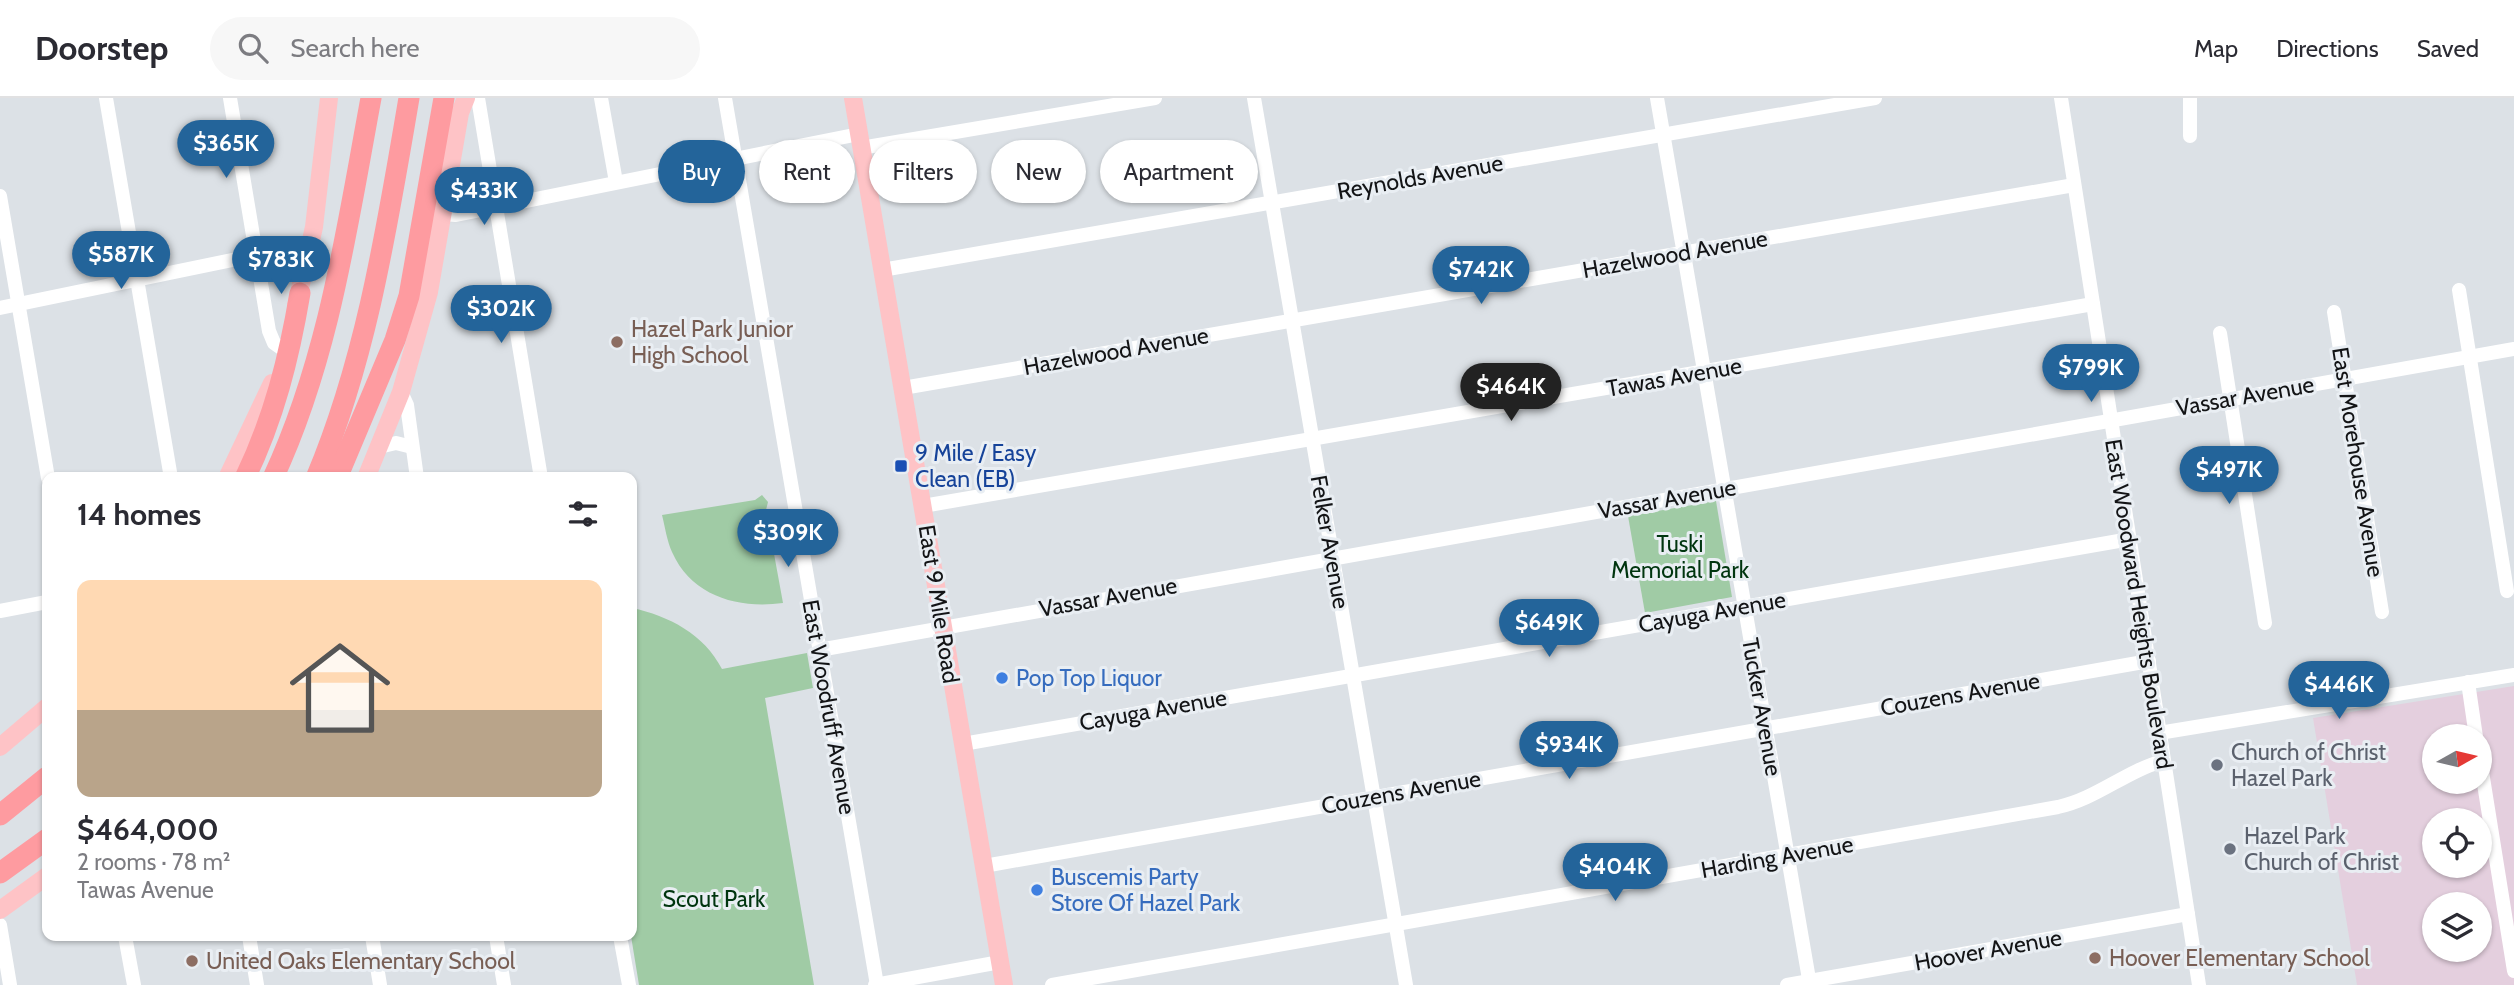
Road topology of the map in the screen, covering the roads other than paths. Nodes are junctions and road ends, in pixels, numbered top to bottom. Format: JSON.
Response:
{"nodes":[{"id":1,"x":106,"y":98,"type":"edge"},
{"id":2,"x":230,"y":98,"type":"edge"},
{"id":3,"x":329,"y":98,"type":"edge"},
{"id":4,"x":370,"y":98,"type":"edge"},
{"id":5,"x":409,"y":98,"type":"edge"},
{"id":6,"x":601,"y":98,"type":"edge"},
{"id":7,"x":725,"y":98,"type":"edge"},
{"id":8,"x":853,"y":98,"type":"edge"},
{"id":9,"x":1155,"y":98,"type":"edge"},
{"id":10,"x":1254,"y":98,"type":"edge"},
{"id":11,"x":1657,"y":98,"type":"edge"},
{"id":12,"x":1875,"y":98,"type":"edge"},
{"id":13,"x":2060,"y":98,"type":"edge"},
{"id":14,"x":2190,"y":98,"type":"edge"},
{"id":15,"x":463,"y":101,"type":"edge"},
{"id":16,"x":1126,"y":101,"type":"edge"},
{"id":17,"x":1663,"y":134,"type":"junction"},
{"id":18,"x":2190,"y":136,"type":"dead end"},
{"id":19,"x":733,"y":140,"type":"edge"},
{"id":20,"x":860,"y":141,"type":"junction"},
{"id":21,"x":745,"y":157,"type":"edge"},
{"id":22,"x":658,"y":174,"type":"edge"},
{"id":23,"x":616,"y":182,"type":"junction"},
{"id":24,"x":2074,"y":185,"type":"junction"},
{"id":25,"x":0,"y":196,"type":"edge"},
{"id":26,"x":1272,"y":202,"type":"junction"},
{"id":27,"x":744,"y":203,"type":"edge"},
{"id":28,"x":496,"y":207,"type":"junction"},
{"id":29,"x":443,"y":214,"type":"junction"},
{"id":30,"x":310,"y":247,"type":"junction"},
{"id":31,"x":1684,"y":253,"type":"junction"},
{"id":32,"x":256,"y":256,"type":"junction"},
{"id":33,"x":882,"y":270,"type":"junction"},
{"id":34,"x":137,"y":280,"type":"junction"},
{"id":35,"x":2459,"y":290,"type":"dead end"},
{"id":36,"x":300,"y":293,"type":"junction"},
{"id":37,"x":18,"y":304,"type":"junction"},
{"id":38,"x":2093,"y":304,"type":"junction"},
{"id":39,"x":0,"y":308,"type":"edge"},
{"id":40,"x":2334,"y":312,"type":"dead end"},
{"id":41,"x":1292,"y":320,"type":"junction"},
{"id":42,"x":2220,"y":333,"type":"dead end"},
{"id":43,"x":2514,"y":349,"type":"edge"},
{"id":44,"x":284,"y":350,"type":"junction"},
{"id":45,"x":2470,"y":357,"type":"junction"},
{"id":46,"x":1704,"y":372,"type":"junction"},
{"id":47,"x":2344,"y":379,"type":"junction"},
{"id":48,"x":903,"y":388,"type":"junction"},
{"id":49,"x":401,"y":392,"type":"junction"},
{"id":50,"x":2229,"y":398,"type":"junction"},
{"id":51,"x":2111,"y":420,"type":"junction"},
{"id":52,"x":1312,"y":440,"type":"junction"},
{"id":53,"x":379,"y":447,"type":"junction"},
{"id":54,"x":412,"y":447,"type":"junction"},
{"id":55,"x":47,"y":472,"type":"edge"},
{"id":56,"x":170,"y":472,"type":"edge"},
{"id":57,"x":230,"y":472,"type":"edge"},
{"id":58,"x":247,"y":472,"type":"edge"},
{"id":59,"x":275,"y":472,"type":"edge"},
{"id":60,"x":319,"y":472,"type":"edge"},
{"id":61,"x":340,"y":472,"type":"edge"},
{"id":62,"x":369,"y":472,"type":"edge"},
{"id":63,"x":416,"y":472,"type":"edge"},
{"id":64,"x":540,"y":472,"type":"edge"},
{"id":65,"x":1724,"y":488,"type":"junction"},
{"id":66,"x":923,"y":506,"type":"junction"},
{"id":67,"x":2130,"y":538,"type":"junction"},
{"id":68,"x":1333,"y":557,"type":"junction"},
{"id":69,"x":2507,"y":591,"type":"dead end"},
{"id":70,"x":42,"y":603,"type":"edge"},
{"id":71,"x":1745,"y":606,"type":"junction"},
{"id":72,"x":0,"y":611,"type":"edge"},
{"id":73,"x":2382,"y":612,"type":"dead end"},
{"id":74,"x":2265,"y":623,"type":"dead end"},
{"id":75,"x":943,"y":626,"type":"junction"},
{"id":76,"x":819,"y":650,"type":"junction"},
{"id":77,"x":2149,"y":661,"type":"junction"},
{"id":78,"x":1353,"y":675,"type":"junction"},
{"id":79,"x":2514,"y":675,"type":"edge"},
{"id":80,"x":2468,"y":682,"type":"junction"},
{"id":81,"x":42,"y":711,"type":"edge"},
{"id":82,"x":2474,"y":724,"type":"edge"},
{"id":83,"x":1766,"y":728,"type":"junction"},
{"id":84,"x":2159,"y":733,"type":"junction"},
{"id":85,"x":963,"y":744,"type":"junction"},
{"id":86,"x":0,"y":747,"type":"edge"},
{"id":87,"x":2163,"y":761,"type":"junction"},
{"id":88,"x":42,"y":781,"type":"edge"},
{"id":89,"x":2486,"y":794,"type":"edge"},
{"id":90,"x":1374,"y":797,"type":"junction"},
{"id":91,"x":0,"y":815,"type":"edge"},
{"id":92,"x":42,"y":843,"type":"edge"},
{"id":93,"x":1787,"y":855,"type":"junction"},
{"id":94,"x":984,"y":866,"type":"junction"},
{"id":95,"x":0,"y":873,"type":"edge"},
{"id":96,"x":42,"y":880,"type":"edge"},
{"id":97,"x":0,"y":910,"type":"edge"},
{"id":98,"x":2188,"y":914,"type":"junction"},
{"id":99,"x":1396,"y":924,"type":"junction"},
{"id":100,"x":0,"y":925,"type":"edge"},
{"id":101,"x":126,"y":941,"type":"edge"},
{"id":102,"x":250,"y":941,"type":"edge"},
{"id":103,"x":373,"y":941,"type":"edge"},
{"id":104,"x":497,"y":941,"type":"edge"},
{"id":105,"x":621,"y":941,"type":"edge"},
{"id":106,"x":1000,"y":962,"type":"junction"},
{"id":107,"x":2514,"y":971,"type":"edge"},
{"id":108,"x":1809,"y":983,"type":"edge"},
{"id":109,"x":10,"y":985,"type":"edge"},
{"id":110,"x":134,"y":985,"type":"edge"},
{"id":111,"x":257,"y":985,"type":"edge"},
{"id":112,"x":380,"y":985,"type":"edge"},
{"id":113,"x":504,"y":985,"type":"edge"},
{"id":114,"x":629,"y":985,"type":"edge"},
{"id":115,"x":876,"y":985,"type":"edge"},
{"id":116,"x":1004,"y":985,"type":"edge"},
{"id":117,"x":1052,"y":985,"type":"edge"},
{"id":118,"x":1406,"y":985,"type":"edge"},
{"id":119,"x":1787,"y":985,"type":"edge"},
{"id":120,"x":2199,"y":985,"type":"edge"}],
"edges":[{"from":1,"to":34,"type":"street"},
{"from":2,"to":32,"type":"street"},
{"from":3,"to":30,"type":"main road"},
{"from":4,"to":59,"type":"highway"},
{"from":5,"to":60,"type":"highway"},
{"from":6,"to":23,"type":"street"},
{"from":7,"to":19,"type":"street","name":"East Woodruff Avenue"},
{"from":8,"to":20,"type":"main road","name":"East 9 Mile Road"},
{"from":9,"to":16,"type":"street"},
{"from":10,"to":26,"type":"street","name":"Felker Avenue"},
{"from":11,"to":17,"type":"street","name":"Tucker Avenue"},
{"from":12,"to":17,"type":"street","name":"Reynolds Avenue"},
{"from":13,"to":24,"type":"street","name":"East Woodward Heights Boulevard"},
{"from":14,"to":18,"type":"street"},
{"from":15,"to":28,"type":"street"},
{"from":15,"to":29,"type":"main road"},
{"from":15,"to":61,"type":"highway"},
{"from":16,"to":20,"type":"street"},
{"from":17,"to":26,"type":"street","name":"Reynolds Avenue"},
{"from":17,"to":31,"type":"street","name":"Tucker Avenue"},
{"from":20,"to":21,"type":"street"},
{"from":20,"to":33,"type":"main road","name":"East 9 Mile Road"},
{"from":22,"to":23,"type":"street"},
{"from":23,"to":28,"type":"street"},
{"from":24,"to":31,"type":"street","name":"Hazelwood Avenue"},
{"from":24,"to":38,"type":"street","name":"East Woodward Heights Boulevard"},
{"from":25,"to":37,"type":"street"},
{"from":26,"to":33,"type":"street","name":"Reynolds Avenue"},
{"from":26,"to":41,"type":"street","name":"Felker Avenue"},
{"from":27,"to":76,"type":"street","name":"East Woodruff Avenue"},
{"from":28,"to":29,"type":"street"},
{"from":28,"to":64,"type":"street"},
{"from":29,"to":49,"type":"main road"},
{"from":30,"to":32,"type":"street"},
{"from":30,"to":36,"type":"main road"},
{"from":31,"to":41,"type":"street","name":"Hazelwood Avenue"},
{"from":31,"to":46,"type":"street","name":"Tucker Avenue"},
{"from":32,"to":34,"type":"street"},
{"from":32,"to":44,"type":"street"},
{"from":33,"to":48,"type":"main road","name":"East 9 Mile Road"},
{"from":34,"to":37,"type":"street"},
{"from":34,"to":56,"type":"street"},
{"from":35,"to":45,"type":"street"},
{"from":36,"to":44,"type":"main road"},
{"from":36,"to":58,"type":"highway"},
{"from":37,"to":39,"type":"street"},
{"from":37,"to":55,"type":"street"},
{"from":38,"to":46,"type":"street","name":"Tawas Avenue"},
{"from":38,"to":51,"type":"street","name":"East Woodward Heights Boulevard"},
{"from":40,"to":47,"type":"street","name":"East Morehouse Avenue"},
{"from":41,"to":48,"type":"street","name":"Hazelwood Avenue"},
{"from":41,"to":52,"type":"street","name":"Felker Avenue"},
{"from":42,"to":50,"type":"street"},
{"from":43,"to":45,"type":"street","name":"Vassar Avenue"},
{"from":44,"to":57,"type":"main road"},
{"from":45,"to":47,"type":"street","name":"Vassar Avenue"},
{"from":45,"to":69,"type":"street"},
{"from":46,"to":52,"type":"street","name":"Tawas Avenue"},
{"from":46,"to":65,"type":"street","name":"Tucker Avenue"},
{"from":47,"to":50,"type":"street","name":"Vassar Avenue"},
{"from":47,"to":73,"type":"street","name":"East Morehouse Avenue"},
{"from":48,"to":66,"type":"main road","name":"East 9 Mile Road"},
{"from":49,"to":53,"type":"main road"},
{"from":49,"to":54,"type":"street"},
{"from":50,"to":51,"type":"street","name":"Vassar Avenue"},
{"from":50,"to":74,"type":"street"},
{"from":51,"to":65,"type":"street","name":"Vassar Avenue"},
{"from":51,"to":67,"type":"street","name":"East Woodward Heights Boulevard"},
{"from":52,"to":66,"type":"street","name":"Tawas Avenue"},
{"from":52,"to":68,"type":"street","name":"Felker Avenue"},
{"from":53,"to":54,"type":"street"},
{"from":53,"to":62,"type":"main road"},
{"from":54,"to":63,"type":"street"},
{"from":65,"to":68,"type":"street","name":"Vassar Avenue"},
{"from":65,"to":71,"type":"street","name":"Tucker Avenue"},
{"from":66,"to":75,"type":"main road","name":"East 9 Mile Road"},
{"from":67,"to":71,"type":"street","name":"Cayuga Avenue"},
{"from":67,"to":77,"type":"street","name":"East Woodward Heights Boulevard"},
{"from":68,"to":75,"type":"street","name":"Vassar Avenue"},
{"from":68,"to":78,"type":"street","name":"Felker Avenue"},
{"from":70,"to":72,"type":"street"},
{"from":71,"to":78,"type":"street","name":"Cayuga Avenue"},
{"from":71,"to":83,"type":"street","name":"Tucker Avenue"},
{"from":75,"to":76,"type":"street","name":"Vassar Avenue"},
{"from":75,"to":85,"type":"main road","name":"East 9 Mile Road"},
{"from":76,"to":115,"type":"street","name":"East Woodruff Avenue"},
{"from":77,"to":83,"type":"street","name":"Couzens Avenue"},
{"from":77,"to":84,"type":"street","name":"East Woodward Heights Boulevard"},
{"from":78,"to":85,"type":"street","name":"Cayuga Avenue"},
{"from":78,"to":90,"type":"street","name":"Felker Avenue"},
{"from":79,"to":80,"type":"street"},
{"from":80,"to":82,"type":"street"},
{"from":80,"to":84,"type":"street"},
{"from":81,"to":86,"type":"main road"},
{"from":83,"to":90,"type":"street","name":"Couzens Avenue"},
{"from":83,"to":93,"type":"street","name":"Tucker Avenue"},
{"from":84,"to":87,"type":"street","name":"East Woodward Heights Boulevard"},
{"from":85,"to":94,"type":"main road","name":"East 9 Mile Road"},
{"from":87,"to":93,"type":"street","name":"Harding Avenue"},
{"from":87,"to":98,"type":"street","name":"East Woodward Heights Boulevard"},
{"from":88,"to":91,"type":"highway"},
{"from":89,"to":107,"type":"street"},
{"from":90,"to":94,"type":"street","name":"Couzens Avenue"},
{"from":90,"to":99,"type":"street","name":"Felker Avenue"},
{"from":92,"to":95,"type":"highway"},
{"from":93,"to":99,"type":"street","name":"Harding Avenue"},
{"from":93,"to":108,"type":"street","name":"Tucker Avenue"},
{"from":94,"to":106,"type":"main road","name":"East 9 Mile Road"},
{"from":96,"to":97,"type":"main road"},
{"from":98,"to":108,"type":"street","name":"Hoover Avenue"},
{"from":98,"to":120,"type":"street","name":"East Woodward Heights Boulevard"},
{"from":99,"to":117,"type":"street","name":"Harding Avenue"},
{"from":99,"to":118,"type":"street","name":"Felker Avenue"},
{"from":100,"to":109,"type":"street"},
{"from":101,"to":110,"type":"street"},
{"from":102,"to":111,"type":"street"},
{"from":103,"to":112,"type":"street"},
{"from":104,"to":113,"type":"street"},
{"from":105,"to":114,"type":"street"},
{"from":106,"to":115,"type":"street"},
{"from":106,"to":116,"type":"main road","name":"East 9 Mile Road"},
{"from":108,"to":119,"type":"street","name":"Hoover Avenue"}]}
